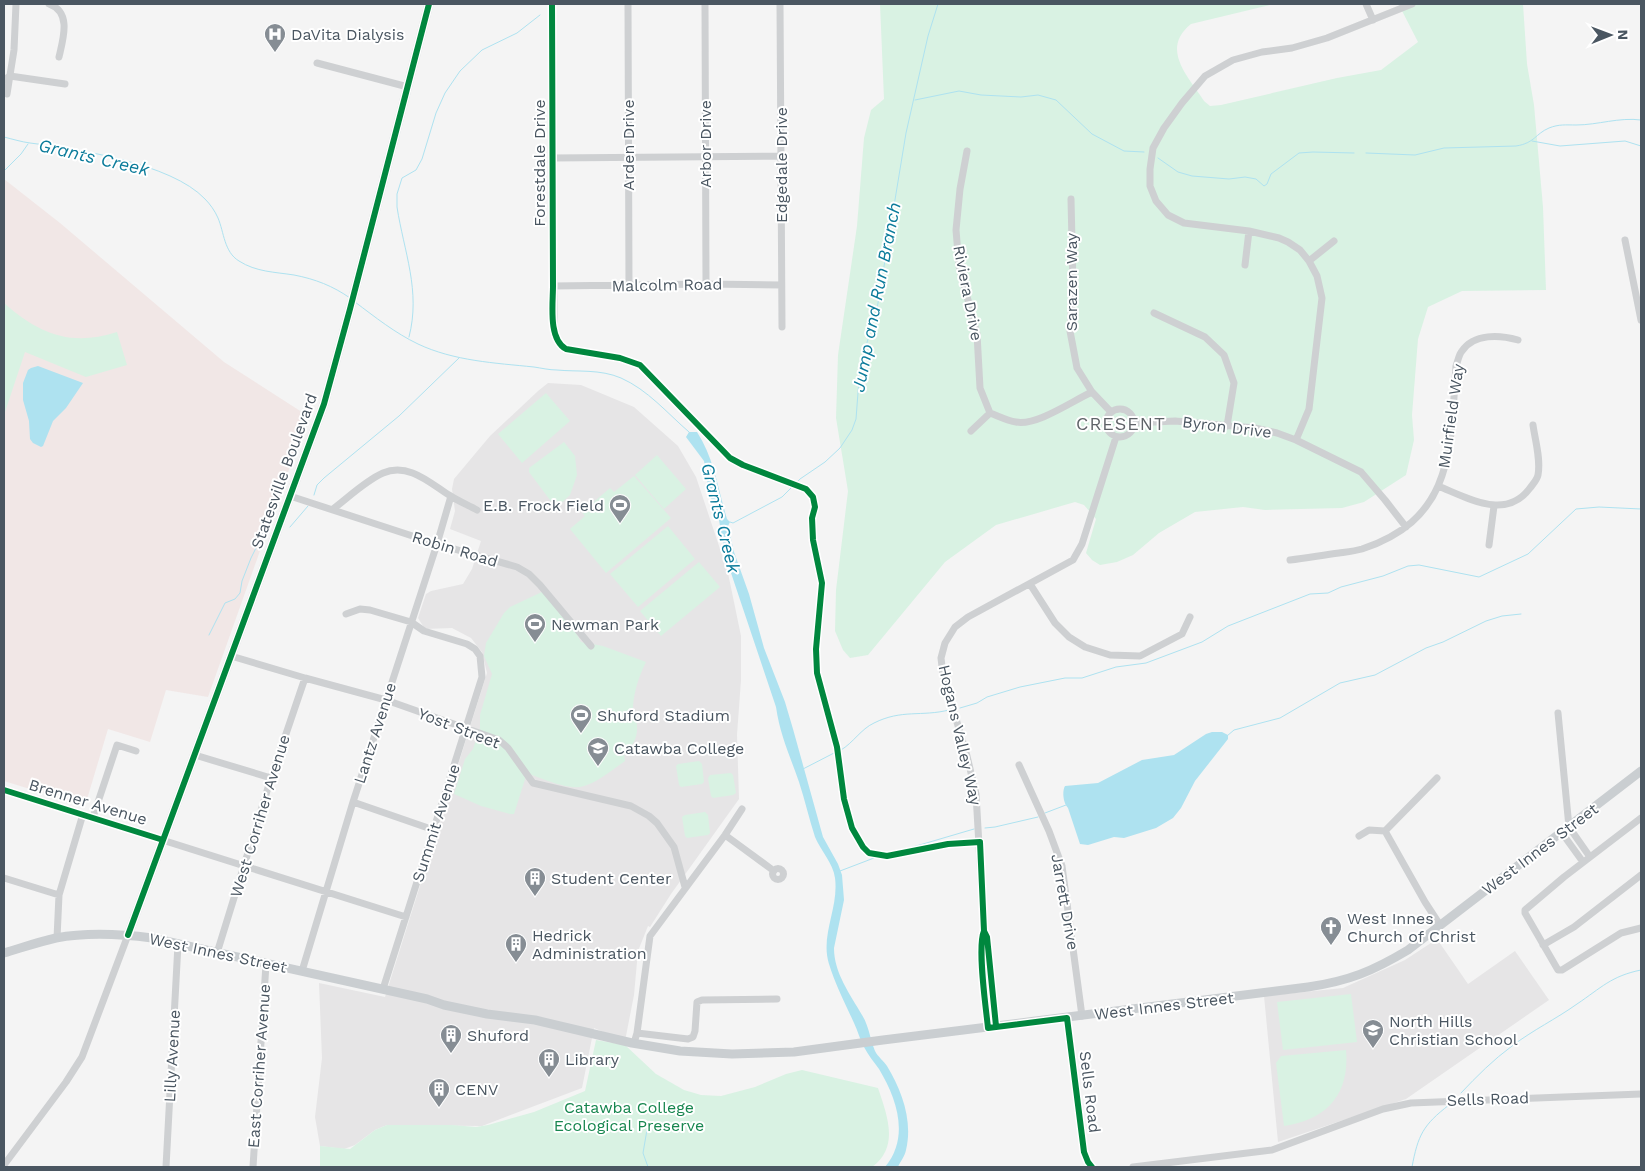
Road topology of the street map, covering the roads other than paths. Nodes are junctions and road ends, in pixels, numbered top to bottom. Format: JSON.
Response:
{"nodes":[{"id":1,"x":16,"y":4,"type":"edge"},
{"id":2,"x":49,"y":4,"type":"edge"},
{"id":3,"x":429,"y":4,"type":"edge"},
{"id":4,"x":552,"y":4,"type":"edge"},
{"id":5,"x":628,"y":4,"type":"edge"},
{"id":6,"x":705,"y":4,"type":"edge"},
{"id":7,"x":780,"y":4,"type":"edge"},
{"id":8,"x":1366,"y":4,"type":"edge"},
{"id":9,"x":1412,"y":4,"type":"edge"},
{"id":10,"x":1373,"y":20,"type":"junction"},
{"id":11,"x":59,"y":57,"type":"dead end"},
{"id":12,"x":317,"y":63,"type":"dead end"},
{"id":13,"x":7,"y":78,"type":"edge"},
{"id":14,"x":64,"y":84,"type":"dead end"},
{"id":15,"x":408,"y":86,"type":"junction"},
{"id":16,"x":7,"y":94,"type":"dead end"},
{"id":17,"x":967,"y":152,"type":"dead end"},
{"id":18,"x":781,"y":156,"type":"junction"},
{"id":19,"x":628,"y":157,"type":"junction"},
{"id":20,"x":704,"y":157,"type":"junction"},
{"id":21,"x":552,"y":158,"type":"junction"},
{"id":22,"x":1071,"y":199,"type":"dead end"},
{"id":23,"x":1249,"y":231,"type":"junction"},
{"id":24,"x":1625,"y":240,"type":"dead end"},
{"id":25,"x":1334,"y":241,"type":"dead end"},
{"id":26,"x":1309,"y":261,"type":"junction"},
{"id":27,"x":1245,"y":265,"type":"dead end"},
{"id":28,"x":706,"y":284,"type":"junction"},
{"id":29,"x":781,"y":285,"type":"junction"},
{"id":30,"x":553,"y":286,"type":"junction"},
{"id":31,"x":629,"y":286,"type":"junction"},
{"id":32,"x":1154,"y":313,"type":"dead end"},
{"id":33,"x":1641,"y":320,"type":"edge"},
{"id":34,"x":554,"y":322,"type":"dead end"},
{"id":35,"x":782,"y":327,"type":"dead end"},
{"id":36,"x":1518,"y":340,"type":"dead end"},
{"id":37,"x":1092,"y":392,"type":"junction"},
{"id":38,"x":1111,"y":412,"type":"junction"},
{"id":39,"x":990,"y":413,"type":"junction"},
{"id":40,"x":1134,"y":423,"type":"junction"},
{"id":41,"x":1533,"y":425,"type":"dead end"},
{"id":42,"x":1227,"y":426,"type":"junction"},
{"id":43,"x":971,"y":431,"type":"dead end"},
{"id":44,"x":1116,"y":437,"type":"junction"},
{"id":45,"x":1296,"y":440,"type":"junction"},
{"id":46,"x":1438,"y":486,"type":"junction"},
{"id":47,"x":290,"y":496,"type":"junction"},
{"id":48,"x":451,"y":496,"type":"junction"},
{"id":49,"x":1494,"y":506,"type":"junction"},
{"id":50,"x":333,"y":509,"type":"junction"},
{"id":51,"x":477,"y":510,"type":"dead end"},
{"id":52,"x":1406,"y":527,"type":"junction"},
{"id":53,"x":437,"y":544,"type":"junction"},
{"id":54,"x":1489,"y":545,"type":"dead end"},
{"id":55,"x":1290,"y":560,"type":"dead end"},
{"id":56,"x":1030,"y":584,"type":"junction"},
{"id":57,"x":346,"y":614,"type":"dead end"},
{"id":58,"x":1190,"y":617,"type":"dead end"},
{"id":59,"x":411,"y":622,"type":"junction"},
{"id":60,"x":591,"y":646,"type":"dead end"},
{"id":61,"x":231,"y":656,"type":"junction"},
{"id":62,"x":304,"y":678,"type":"junction"},
{"id":63,"x":386,"y":700,"type":"junction"},
{"id":64,"x":1558,"y":713,"type":"dead end"},
{"id":65,"x":466,"y":729,"type":"junction"},
{"id":66,"x":136,"y":751,"type":"dead end"},
{"id":67,"x":194,"y":754,"type":"junction"},
{"id":68,"x":1020,"y":765,"type":"dead end"},
{"id":69,"x":1641,"y":771,"type":"edge"},
{"id":70,"x":271,"y":778,"type":"junction"},
{"id":71,"x":1437,"y":778,"type":"dead end"},
{"id":72,"x":4,"y":790,"type":"edge"},
{"id":73,"x":353,"y":802,"type":"junction"},
{"id":74,"x":742,"y":809,"type":"dead end"},
{"id":75,"x":83,"y":814,"type":"junction"},
{"id":76,"x":92,"y":817,"type":"junction"},
{"id":77,"x":1641,"y":818,"type":"edge"},
{"id":78,"x":434,"y":830,"type":"junction"},
{"id":79,"x":1565,"y":830,"type":"junction"},
{"id":80,"x":1385,"y":831,"type":"junction"},
{"id":81,"x":725,"y":835,"type":"junction"},
{"id":82,"x":1359,"y":836,"type":"dead end"},
{"id":83,"x":163,"y":840,"type":"junction"},
{"id":84,"x":1590,"y":857,"type":"junction"},
{"id":85,"x":1584,"y":862,"type":"junction"},
{"id":86,"x":244,"y":866,"type":"junction"},
{"id":87,"x":774,"y":870,"type":"dead end"},
{"id":88,"x":1641,"y":875,"type":"edge"},
{"id":89,"x":4,"y":878,"type":"edge"},
{"id":90,"x":685,"y":887,"type":"junction"},
{"id":91,"x":326,"y":892,"type":"junction"},
{"id":92,"x":59,"y":895,"type":"junction"},
{"id":93,"x":406,"y":917,"type":"junction"},
{"id":94,"x":1440,"y":925,"type":"junction"},
{"id":95,"x":1641,"y":928,"type":"edge"},
{"id":96,"x":128,"y":935,"type":"junction"},
{"id":97,"x":57,"y":938,"type":"junction"},
{"id":98,"x":178,"y":944,"type":"junction"},
{"id":99,"x":1543,"y":945,"type":"junction"},
{"id":100,"x":4,"y":953,"type":"edge"},
{"id":101,"x":217,"y":953,"type":"junction"},
{"id":102,"x":266,"y":964,"type":"junction"},
{"id":103,"x":302,"y":971,"type":"junction"},
{"id":104,"x":383,"y":989,"type":"junction"},
{"id":105,"x":777,"y":999,"type":"dead end"},
{"id":106,"x":1082,"y":1016,"type":"junction"},
{"id":107,"x":1067,"y":1018,"type":"junction"},
{"id":108,"x":992,"y":1027,"type":"junction"},
{"id":109,"x":637,"y":1033,"type":"junction"},
{"id":110,"x":634,"y":1043,"type":"junction"},
{"id":111,"x":1641,"y":1094,"type":"edge"},
{"id":112,"x":4,"y":1165,"type":"edge"},
{"id":113,"x":1157,"y":1166,"type":"edge"},
{"id":114,"x":166,"y":1167,"type":"edge"},
{"id":115,"x":253,"y":1167,"type":"edge"},
{"id":116,"x":1092,"y":1167,"type":"edge"},
{"id":117,"x":1133,"y":1167,"type":"edge"}],
"edges":[{"from":1,"to":13,"type":"street"},
{"from":2,"to":11,"type":"street"},
{"from":3,"to":15,"type":"main road","name":"Statesville Boulevard"},
{"from":4,"to":21,"type":"street","name":"Forestdale Drive"},
{"from":5,"to":19,"type":"street","name":"Arden Drive"},
{"from":6,"to":20,"type":"street","name":"Arbor Drive"},
{"from":7,"to":18,"type":"street","name":"Edgedale Drive"},
{"from":8,"to":10,"type":"street"},
{"from":9,"to":10,"type":"street"},
{"from":10,"to":23,"type":"street"},
{"from":12,"to":15,"type":"street"},
{"from":13,"to":14,"type":"street"},
{"from":13,"to":16,"type":"street"},
{"from":15,"to":47,"type":"main road","name":"Statesville Boulevard"},
{"from":17,"to":39,"type":"street","name":"Riviera Drive"},
{"from":18,"to":20,"type":"street"},
{"from":18,"to":29,"type":"street","name":"Edgedale Drive"},
{"from":19,"to":20,"type":"street"},
{"from":19,"to":21,"type":"street"},
{"from":19,"to":31,"type":"street","name":"Arden Drive"},
{"from":20,"to":28,"type":"street","name":"Arbor Drive"},
{"from":21,"to":30,"type":"street","name":"Forestdale Drive"},
{"from":22,"to":37,"type":"street","name":"Sarazen Way"},
{"from":23,"to":26,"type":"street"},
{"from":23,"to":27,"type":"street"},
{"from":24,"to":33,"type":"street"},
{"from":25,"to":26,"type":"street"},
{"from":26,"to":45,"type":"street"},
{"from":28,"to":29,"type":"street","name":"Malcolm Road"},
{"from":28,"to":31,"type":"street","name":"Malcolm Road"},
{"from":29,"to":35,"type":"street","name":"Edgedale Drive"},
{"from":30,"to":31,"type":"street","name":"Malcolm Road"},
{"from":30,"to":34,"type":"street","name":"Forestdale Drive"},
{"from":32,"to":42,"type":"street"},
{"from":36,"to":46,"type":"street","name":"Muirfield Way"},
{"from":37,"to":38,"type":"street","name":"Sarazen Way"},
{"from":37,"to":39,"type":"street"},
{"from":38,"to":40,"type":"street"},
{"from":38,"to":44,"type":"street"},
{"from":39,"to":43,"type":"street"},
{"from":40,"to":42,"type":"street","name":"Byron Drive"},
{"from":40,"to":44,"type":"street"},
{"from":41,"to":49,"type":"street"},
{"from":42,"to":45,"type":"street","name":"Byron Drive"},
{"from":44,"to":56,"type":"street","name":"Hogans Valley Way"},
{"from":45,"to":52,"type":"street","name":"Byron Drive"},
{"from":46,"to":49,"type":"street"},
{"from":46,"to":52,"type":"street","name":"Muirfield Way"},
{"from":47,"to":50,"type":"street","name":"Robin Road"},
{"from":47,"to":61,"type":"main road","name":"Statesville Boulevard"},
{"from":48,"to":50,"type":"street"},
{"from":48,"to":51,"type":"street"},
{"from":48,"to":53,"type":"street","name":"Lantz Avenue"},
{"from":49,"to":54,"type":"street"},
{"from":50,"to":53,"type":"street","name":"Robin Road"},
{"from":52,"to":55,"type":"street","name":"Muirfield Way"},
{"from":53,"to":59,"type":"street","name":"Lantz Avenue"},
{"from":53,"to":60,"type":"street","name":"Robin Road"},
{"from":56,"to":58,"type":"street"},
{"from":56,"to":108,"type":"street","name":"Hogans Valley Way"},
{"from":57,"to":59,"type":"street"},
{"from":59,"to":63,"type":"street","name":"Lantz Avenue"},
{"from":59,"to":65,"type":"street","name":"Summit Avenue"},
{"from":61,"to":62,"type":"street","name":"Yost Street"},
{"from":61,"to":67,"type":"main road","name":"Statesville Boulevard"},
{"from":62,"to":63,"type":"street","name":"Yost Street"},
{"from":62,"to":70,"type":"street","name":"West Corriher Avenue"},
{"from":63,"to":65,"type":"street","name":"Yost Street"},
{"from":63,"to":73,"type":"street","name":"Lantz Avenue"},
{"from":64,"to":79,"type":"street"},
{"from":65,"to":78,"type":"street","name":"Summit Avenue"},
{"from":65,"to":90,"type":"street","name":"Yost Street"},
{"from":66,"to":76,"type":"street"},
{"from":67,"to":70,"type":"street"},
{"from":67,"to":83,"type":"main road","name":"Statesville Boulevard"},
{"from":68,"to":106,"type":"street","name":"Jarrett Drive"},
{"from":69,"to":79,"type":"main road","name":"West Innes Street"},
{"from":70,"to":86,"type":"street","name":"West Corriher Avenue"},
{"from":71,"to":80,"type":"street"},
{"from":72,"to":75,"type":"street","name":"Brenner Avenue"},
{"from":73,"to":78,"type":"street"},
{"from":73,"to":91,"type":"street","name":"Lantz Avenue"},
{"from":74,"to":81,"type":"street"},
{"from":75,"to":76,"type":"street","name":"Brenner Avenue"},
{"from":75,"to":92,"type":"street"},
{"from":76,"to":83,"type":"street","name":"Brenner Avenue"},
{"from":77,"to":84,"type":"street"},
{"from":78,"to":93,"type":"street","name":"Summit Avenue"},
{"from":79,"to":84,"type":"street"},
{"from":79,"to":85,"type":"street"},
{"from":79,"to":94,"type":"main road","name":"West Innes Street"},
{"from":80,"to":82,"type":"street"},
{"from":80,"to":94,"type":"street"},
{"from":81,"to":87,"type":"street"},
{"from":81,"to":90,"type":"street"},
{"from":83,"to":86,"type":"street","name":"Brenner Avenue"},
{"from":83,"to":96,"type":"main road","name":"Statesville Boulevard"},
{"from":84,"to":85,"type":"street"},
{"from":85,"to":99,"type":"street"},
{"from":86,"to":91,"type":"street","name":"Brenner Avenue"},
{"from":86,"to":101,"type":"street","name":"West Corriher Avenue"},
{"from":88,"to":99,"type":"street"},
{"from":89,"to":92,"type":"street"},
{"from":90,"to":109,"type":"street"},
{"from":91,"to":93,"type":"street","name":"Brenner Avenue"},
{"from":91,"to":103,"type":"street","name":"Lantz Avenue"},
{"from":92,"to":97,"type":"street"},
{"from":93,"to":104,"type":"street","name":"Summit Avenue"},
{"from":94,"to":106,"type":"main road","name":"West Innes Street"},
{"from":95,"to":99,"type":"street"},
{"from":96,"to":97,"type":"main road","name":"West Innes Street"},
{"from":96,"to":98,"type":"main road","name":"West Innes Street"},
{"from":96,"to":112,"type":"street"},
{"from":97,"to":100,"type":"main road","name":"West Innes Street"},
{"from":98,"to":101,"type":"main road","name":"West Innes Street"},
{"from":98,"to":114,"type":"street","name":"Lilly Avenue"},
{"from":101,"to":102,"type":"main road","name":"West Innes Street"},
{"from":102,"to":103,"type":"main road","name":"West Innes Street"},
{"from":102,"to":115,"type":"street","name":"East Corriher Avenue"},
{"from":103,"to":104,"type":"main road","name":"West Innes Street"},
{"from":104,"to":110,"type":"main road","name":"West Innes Street"},
{"from":105,"to":109,"type":"street"},
{"from":106,"to":107,"type":"main road","name":"West Innes Street"},
{"from":107,"to":108,"type":"main road","name":"West Innes Street"},
{"from":107,"to":116,"type":"street","name":"Sells Road"},
{"from":108,"to":110,"type":"main road","name":"West Innes Street"},
{"from":109,"to":110,"type":"street"},
{"from":111,"to":113,"type":"street","name":"Sells Road"},
{"from":113,"to":117,"type":"street","name":"Sells Road"}]}
